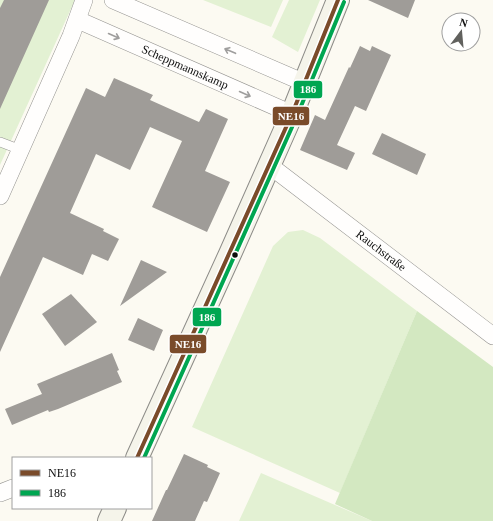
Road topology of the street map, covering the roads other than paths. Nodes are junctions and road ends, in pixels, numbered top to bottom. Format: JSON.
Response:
{"nodes":[{"id":1,"x":84,"y":0,"type":"edge"},
{"id":2,"x":113,"y":0,"type":"edge"},
{"id":3,"x":338,"y":0,"type":"edge"},
{"id":4,"x":78,"y":20,"type":"junction"},
{"id":5,"x":305,"y":83,"type":"junction"},
{"id":6,"x":292,"y":114,"type":"junction"},
{"id":7,"x":0,"y":142,"type":"edge"},
{"id":8,"x":21,"y":150,"type":"junction"},
{"id":9,"x":269,"y":165,"type":"junction"},
{"id":10,"x":0,"y":196,"type":"edge"},
{"id":11,"x":493,"y":336,"type":"edge"},
{"id":12,"x":137,"y":457,"type":"edge"},
{"id":13,"x":12,"y":488,"type":"edge"},
{"id":14,"x":0,"y":493,"type":"edge"},
{"id":15,"x":115,"y":509,"type":"edge"},
{"id":16,"x":109,"y":521,"type":"edge"}],
"edges":[{"from":1,"to":4,"type":"street"},
{"from":5,"to":2,"type":"street","one_way":true},
{"from":3,"to":5,"type":"main road"},
{"from":4,"to":6,"type":"street","name":"Scheppmannskamp","one_way":true},
{"from":4,"to":8,"type":"street"},
{"from":5,"to":6,"type":"main road"},
{"from":6,"to":9,"type":"main road"},
{"from":7,"to":8,"type":"lane"},
{"from":8,"to":10,"type":"street"},
{"from":9,"to":11,"type":"street","name":"Rauchstraße"},
{"from":9,"to":12,"type":"main road"},
{"from":13,"to":14,"type":"street"},
{"from":15,"to":16,"type":"main road"}]}
